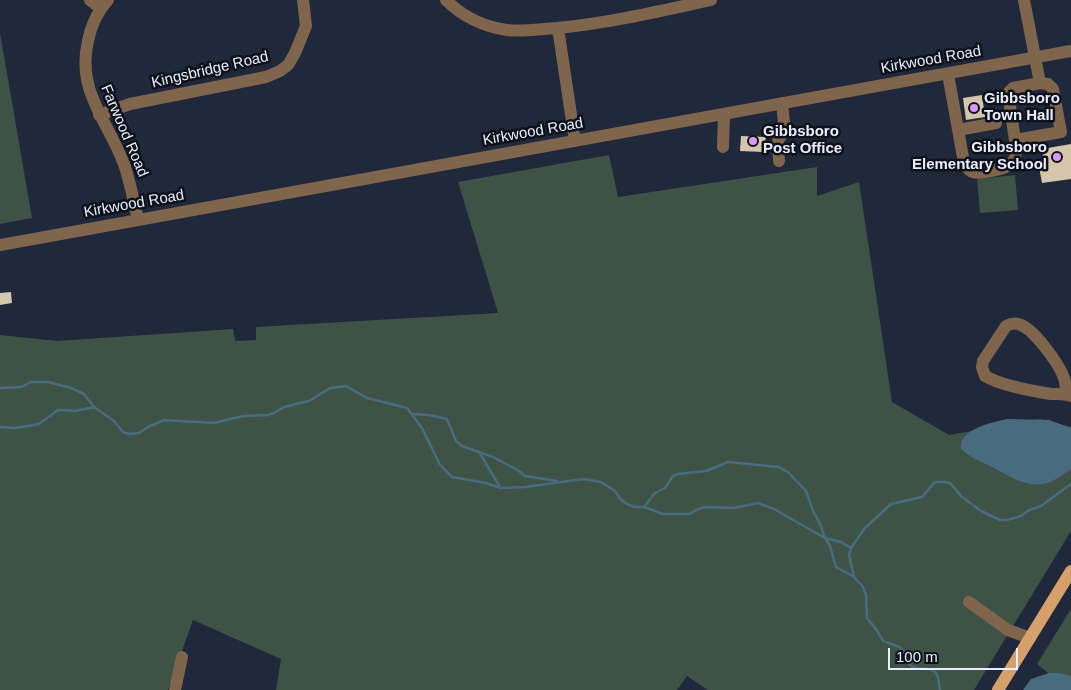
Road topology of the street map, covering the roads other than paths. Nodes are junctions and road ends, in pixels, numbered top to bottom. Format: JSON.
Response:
{"nodes":[{"id":1,"x":303,"y":0,"type":"edge"},
{"id":2,"x":446,"y":0,"type":"edge"},
{"id":3,"x":712,"y":0,"type":"edge"},
{"id":4,"x":1024,"y":0,"type":"edge"},
{"id":5,"x":99,"y":3,"type":"edge"},
{"id":6,"x":656,"y":6,"type":"edge"},
{"id":7,"x":558,"y":28,"type":"junction"},
{"id":8,"x":1071,"y":51,"type":"edge"},
{"id":9,"x":1035,"y":58,"type":"junction"},
{"id":10,"x":948,"y":74,"type":"junction"},
{"id":11,"x":1040,"y":83,"type":"junction"},
{"id":12,"x":782,"y":103,"type":"junction"},
{"id":13,"x":724,"y":114,"type":"junction"},
{"id":14,"x":99,"y":115,"type":"junction"},
{"id":15,"x":996,"y":124,"type":"dead end"},
{"id":16,"x":959,"y":134,"type":"junction"},
{"id":17,"x":1015,"y":140,"type":"junction"},
{"id":18,"x":575,"y":142,"type":"junction"},
{"id":19,"x":723,"y":147,"type":"dead end"},
{"id":20,"x":779,"y":161,"type":"dead end"},
{"id":21,"x":138,"y":220,"type":"junction"},
{"id":22,"x":0,"y":246,"type":"edge"},
{"id":23,"x":1068,"y":395,"type":"edge"},
{"id":24,"x":1071,"y":571,"type":"edge"},
{"id":25,"x":969,"y":602,"type":"dead end"},
{"id":26,"x":1030,"y":638,"type":"junction"},
{"id":27,"x":182,"y":657,"type":"dead end"},
{"id":28,"x":175,"y":690,"type":"edge"},
{"id":29,"x":998,"y":690,"type":"edge"}],
"edges":[{"from":1,"to":14,"type":"street","name":"Kingsbridge Road"},
{"from":2,"to":7,"type":"street"},
{"from":3,"to":6,"type":"street"},
{"from":4,"to":9,"type":"street"},
{"from":5,"to":14,"type":"street","name":"Farwood Road"},
{"from":6,"to":7,"type":"street"},
{"from":7,"to":18,"type":"street"},
{"from":8,"to":9,"type":"street","name":"Kirkwood Road"},
{"from":9,"to":10,"type":"street","name":"Kirkwood Road"},
{"from":9,"to":11,"type":"street"},
{"from":10,"to":12,"type":"street","name":"Kirkwood Road"},
{"from":10,"to":16,"type":"street"},
{"from":11,"to":17,"type":"street"},
{"from":11,"to":17,"type":"street"},
{"from":12,"to":13,"type":"street","name":"Kirkwood Road"},
{"from":12,"to":20,"type":"street"},
{"from":13,"to":18,"type":"street","name":"Kirkwood Road"},
{"from":13,"to":19,"type":"street"},
{"from":14,"to":21,"type":"street","name":"Farwood Road"},
{"from":15,"to":16,"type":"street"},
{"from":16,"to":17,"type":"street"},
{"from":18,"to":21,"type":"street","name":"Kirkwood Road"},
{"from":21,"to":22,"type":"street","name":"Kirkwood Road"},
{"from":23,"to":23,"type":"street"},
{"from":24,"to":26,"type":"main road"},
{"from":25,"to":26,"type":"street"},
{"from":26,"to":29,"type":"main road"},
{"from":27,"to":28,"type":"street"}]}
